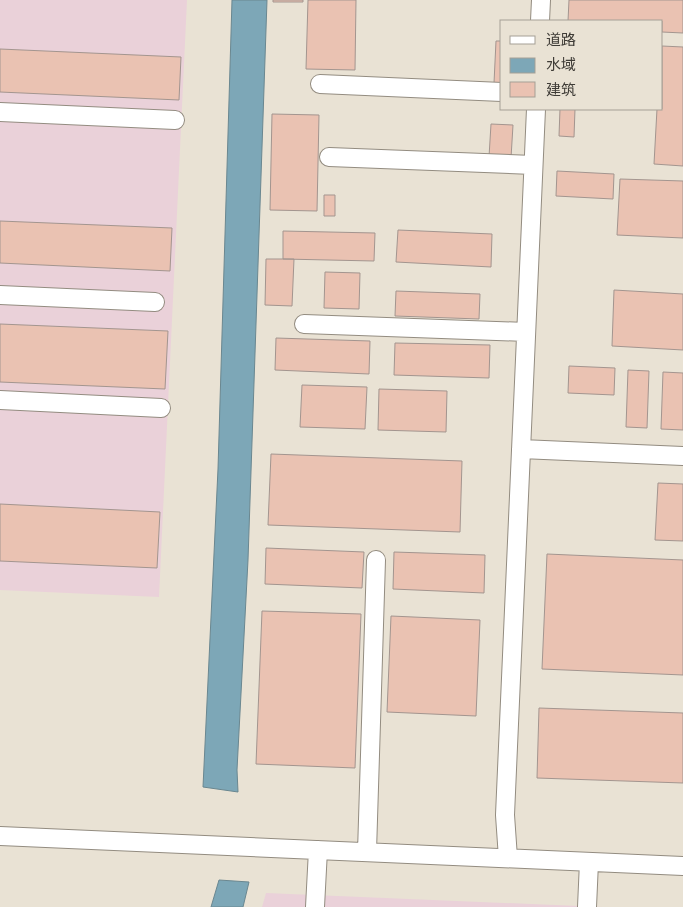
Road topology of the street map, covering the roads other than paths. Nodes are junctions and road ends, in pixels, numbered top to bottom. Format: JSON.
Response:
{"nodes":[{"id":1,"x":541,"y":0,"type":"edge"},
{"id":2,"x":540,"y":20,"type":"edge"},
{"id":3,"x":320,"y":84,"type":"dead end"},
{"id":4,"x":500,"y":92,"type":"edge"},
{"id":5,"x":536,"y":110,"type":"edge"},
{"id":6,"x":0,"y":112,"type":"edge"},
{"id":7,"x":175,"y":120,"type":"dead end"},
{"id":8,"x":329,"y":157,"type":"dead end"},
{"id":9,"x":534,"y":166,"type":"junction"},
{"id":10,"x":0,"y":295,"type":"edge"},
{"id":11,"x":156,"y":302,"type":"dead end"},
{"id":12,"x":304,"y":324,"type":"dead end"},
{"id":13,"x":526,"y":332,"type":"junction"},
{"id":14,"x":0,"y":400,"type":"edge"},
{"id":15,"x":161,"y":408,"type":"dead end"},
{"id":16,"x":521,"y":449,"type":"junction"},
{"id":17,"x":683,"y":456,"type":"edge"},
{"id":18,"x":376,"y":560,"type":"dead end"},
{"id":19,"x":0,"y":836,"type":"edge"},
{"id":20,"x":318,"y":850,"type":"junction"},
{"id":21,"x":367,"y":852,"type":"junction"},
{"id":22,"x":508,"y":858,"type":"junction"},
{"id":23,"x":589,"y":862,"type":"junction"},
{"id":24,"x":683,"y":866,"type":"edge"},
{"id":25,"x":315,"y":907,"type":"edge"},
{"id":26,"x":587,"y":907,"type":"edge"}],
"edges":[{"from":1,"to":2,"type":"street"},
{"from":3,"to":4,"type":"street"},
{"from":5,"to":9,"type":"street"},
{"from":6,"to":7,"type":"street"},
{"from":8,"to":9,"type":"street"},
{"from":9,"to":13,"type":"street"},
{"from":10,"to":11,"type":"street"},
{"from":12,"to":13,"type":"street"},
{"from":13,"to":16,"type":"street"},
{"from":14,"to":15,"type":"street"},
{"from":16,"to":17,"type":"street"},
{"from":16,"to":22,"type":"street"},
{"from":18,"to":21,"type":"street"},
{"from":19,"to":20,"type":"street"},
{"from":20,"to":21,"type":"street"},
{"from":20,"to":25,"type":"street"},
{"from":21,"to":22,"type":"street"},
{"from":22,"to":23,"type":"street"},
{"from":23,"to":24,"type":"street"},
{"from":23,"to":26,"type":"street"}]}
